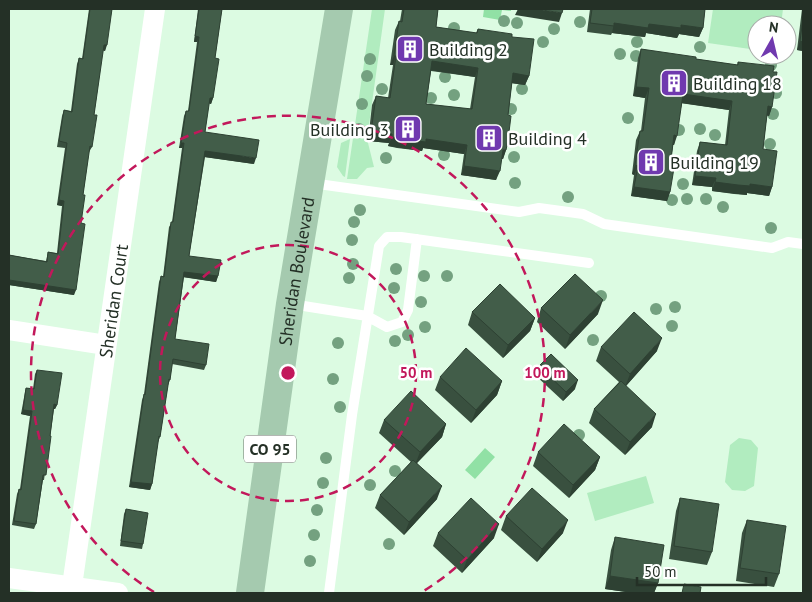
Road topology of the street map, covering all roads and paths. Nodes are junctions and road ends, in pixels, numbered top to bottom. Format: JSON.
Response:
{"nodes":[{"id":1,"x":155,"y":9,"type":"edge"},
{"id":2,"x":339,"y":9,"type":"edge"},
{"id":3,"x":310,"y":182,"type":"junction"},
{"id":4,"x":417,"y":239,"type":"junction"},
{"id":5,"x":803,"y":244,"type":"edge"},
{"id":6,"x":589,"y":263,"type":"dead end"},
{"id":7,"x":290,"y":304,"type":"junction"},
{"id":8,"x":367,"y":316,"type":"junction"},
{"id":9,"x":9,"y":330,"type":"edge"},
{"id":10,"x":106,"y":345,"type":"junction"},
{"id":11,"x":9,"y":578,"type":"edge"},
{"id":12,"x":72,"y":590,"type":"edge"},
{"id":13,"x":118,"y":593,"type":"edge"},
{"id":14,"x":250,"y":593,"type":"edge"},
{"id":15,"x":329,"y":593,"type":"edge"}],
"edges":[{"from":1,"to":10,"type":"street","name":"Sheridan Court"},
{"from":2,"to":3,"type":"main road","name":"Sheridan Boulevard","number":"CO 95"},
{"from":3,"to":5,"type":"lane"},
{"from":3,"to":7,"type":"main road","name":"Sheridan Boulevard","number":"CO 95"},
{"from":4,"to":6,"type":"lane"},
{"from":4,"to":8,"type":"lane"},
{"from":4,"to":8,"type":"lane"},
{"from":7,"to":8,"type":"lane"},
{"from":7,"to":14,"type":"main road","name":"Sheridan Boulevard","number":"CO 95"},
{"from":8,"to":15,"type":"lane"},
{"from":9,"to":10,"type":"street"},
{"from":10,"to":12,"type":"street","name":"Sheridan Court"},
{"from":11,"to":12,"type":"street"},
{"from":12,"to":13,"type":"street"}]}
